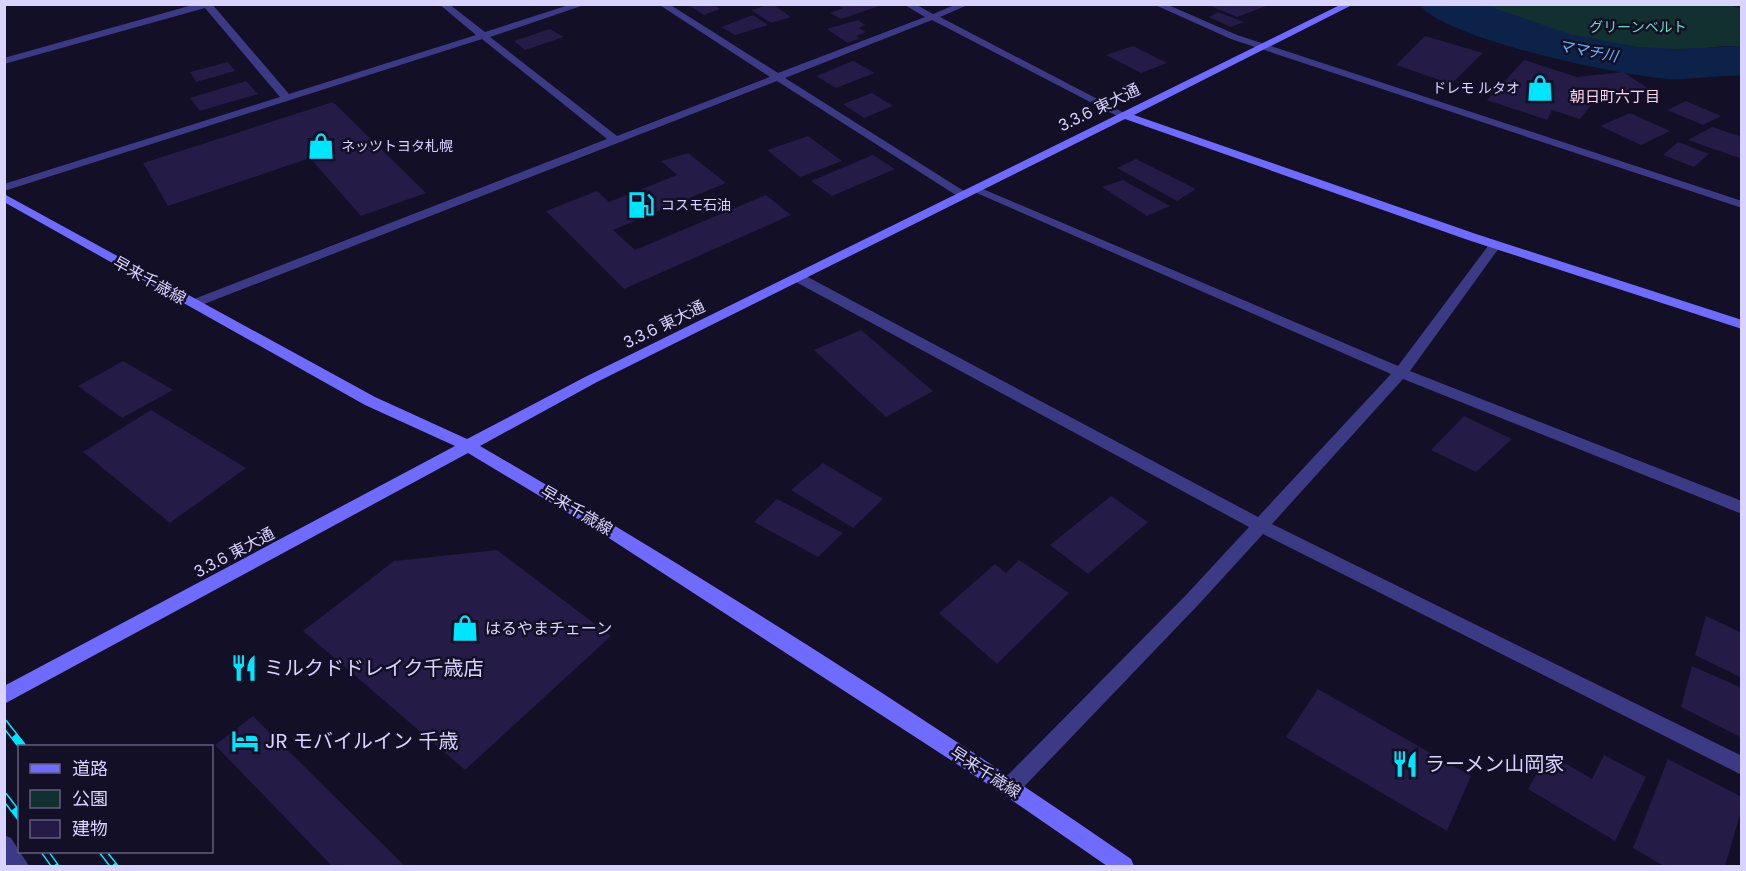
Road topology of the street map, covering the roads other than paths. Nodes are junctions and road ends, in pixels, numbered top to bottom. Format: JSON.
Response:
{"nodes":[{"id":1,"x":208,"y":4,"type":"edge"},
{"id":2,"x":442,"y":4,"type":"edge"},
{"id":3,"x":584,"y":4,"type":"edge"},
{"id":4,"x":662,"y":4,"type":"edge"},
{"id":5,"x":907,"y":4,"type":"edge"},
{"id":6,"x":966,"y":4,"type":"edge"},
{"id":7,"x":1157,"y":4,"type":"edge"},
{"id":8,"x":1350,"y":4,"type":"edge"},
{"id":9,"x":932,"y":17,"type":"junction"},
{"id":10,"x":482,"y":36,"type":"junction"},
{"id":11,"x":1266,"y":46,"type":"junction"},
{"id":12,"x":4,"y":61,"type":"edge"},
{"id":13,"x":778,"y":77,"type":"junction"},
{"id":14,"x":287,"y":98,"type":"junction"},
{"id":15,"x":1123,"y":115,"type":"junction"},
{"id":16,"x":615,"y":140,"type":"junction"},
{"id":17,"x":4,"y":188,"type":"edge"},
{"id":18,"x":970,"y":192,"type":"junction"},
{"id":19,"x":4,"y":196,"type":"edge"},
{"id":20,"x":1742,"y":205,"type":"edge"},
{"id":21,"x":1495,"y":245,"type":"junction"},
{"id":22,"x":799,"y":278,"type":"junction"},
{"id":23,"x":194,"y":304,"type":"junction"},
{"id":24,"x":1742,"y":325,"type":"edge"},
{"id":25,"x":1401,"y":373,"type":"junction"},
{"id":26,"x":468,"y":446,"type":"junction"},
{"id":27,"x":1742,"y":508,"type":"edge"},
{"id":28,"x":1261,"y":525,"type":"junction"},
{"id":29,"x":4,"y":696,"type":"edge"},
{"id":30,"x":1742,"y":766,"type":"edge"},
{"id":31,"x":1010,"y":787,"type":"junction"},
{"id":32,"x":4,"y":845,"type":"edge"},
{"id":33,"x":19,"y":867,"type":"edge"},
{"id":34,"x":1124,"y":867,"type":"edge"}],
"edges":[{"from":1,"to":12,"type":"street"},
{"from":1,"to":14,"type":"street"},
{"from":2,"to":10,"type":"street"},
{"from":3,"to":10,"type":"street"},
{"from":4,"to":13,"type":"street"},
{"from":5,"to":9,"type":"street"},
{"from":6,"to":9,"type":"street"},
{"from":7,"to":11,"type":"street"},
{"from":8,"to":11,"type":"street","name":"3.3.6 東大通"},
{"from":9,"to":13,"type":"street"},
{"from":9,"to":15,"type":"street"},
{"from":10,"to":14,"type":"street"},
{"from":10,"to":16,"type":"street"},
{"from":11,"to":15,"type":"street","name":"3.3.6 東大通"},
{"from":11,"to":20,"type":"street"},
{"from":13,"to":16,"type":"street"},
{"from":13,"to":18,"type":"street"},
{"from":14,"to":17,"type":"street"},
{"from":15,"to":18,"type":"street","name":"3.3.6 東大通"},
{"from":15,"to":21,"type":"street"},
{"from":16,"to":23,"type":"street"},
{"from":18,"to":22,"type":"street","name":"3.3.6 東大通"},
{"from":18,"to":25,"type":"street"},
{"from":19,"to":23,"type":"street","name":"早来千歳線"},
{"from":21,"to":24,"type":"street"},
{"from":21,"to":25,"type":"street"},
{"from":22,"to":26,"type":"street","name":"3.3.6 東大通"},
{"from":22,"to":28,"type":"street"},
{"from":23,"to":26,"type":"street","name":"早来千歳線"},
{"from":25,"to":27,"type":"street"},
{"from":25,"to":28,"type":"street"},
{"from":26,"to":29,"type":"street","name":"3.3.6 東大通"},
{"from":26,"to":31,"type":"street","name":"早来千歳線"},
{"from":28,"to":30,"type":"street"},
{"from":28,"to":31,"type":"street"},
{"from":31,"to":34,"type":"street","name":"早来千歳線"},
{"from":32,"to":33,"type":"street"}]}
